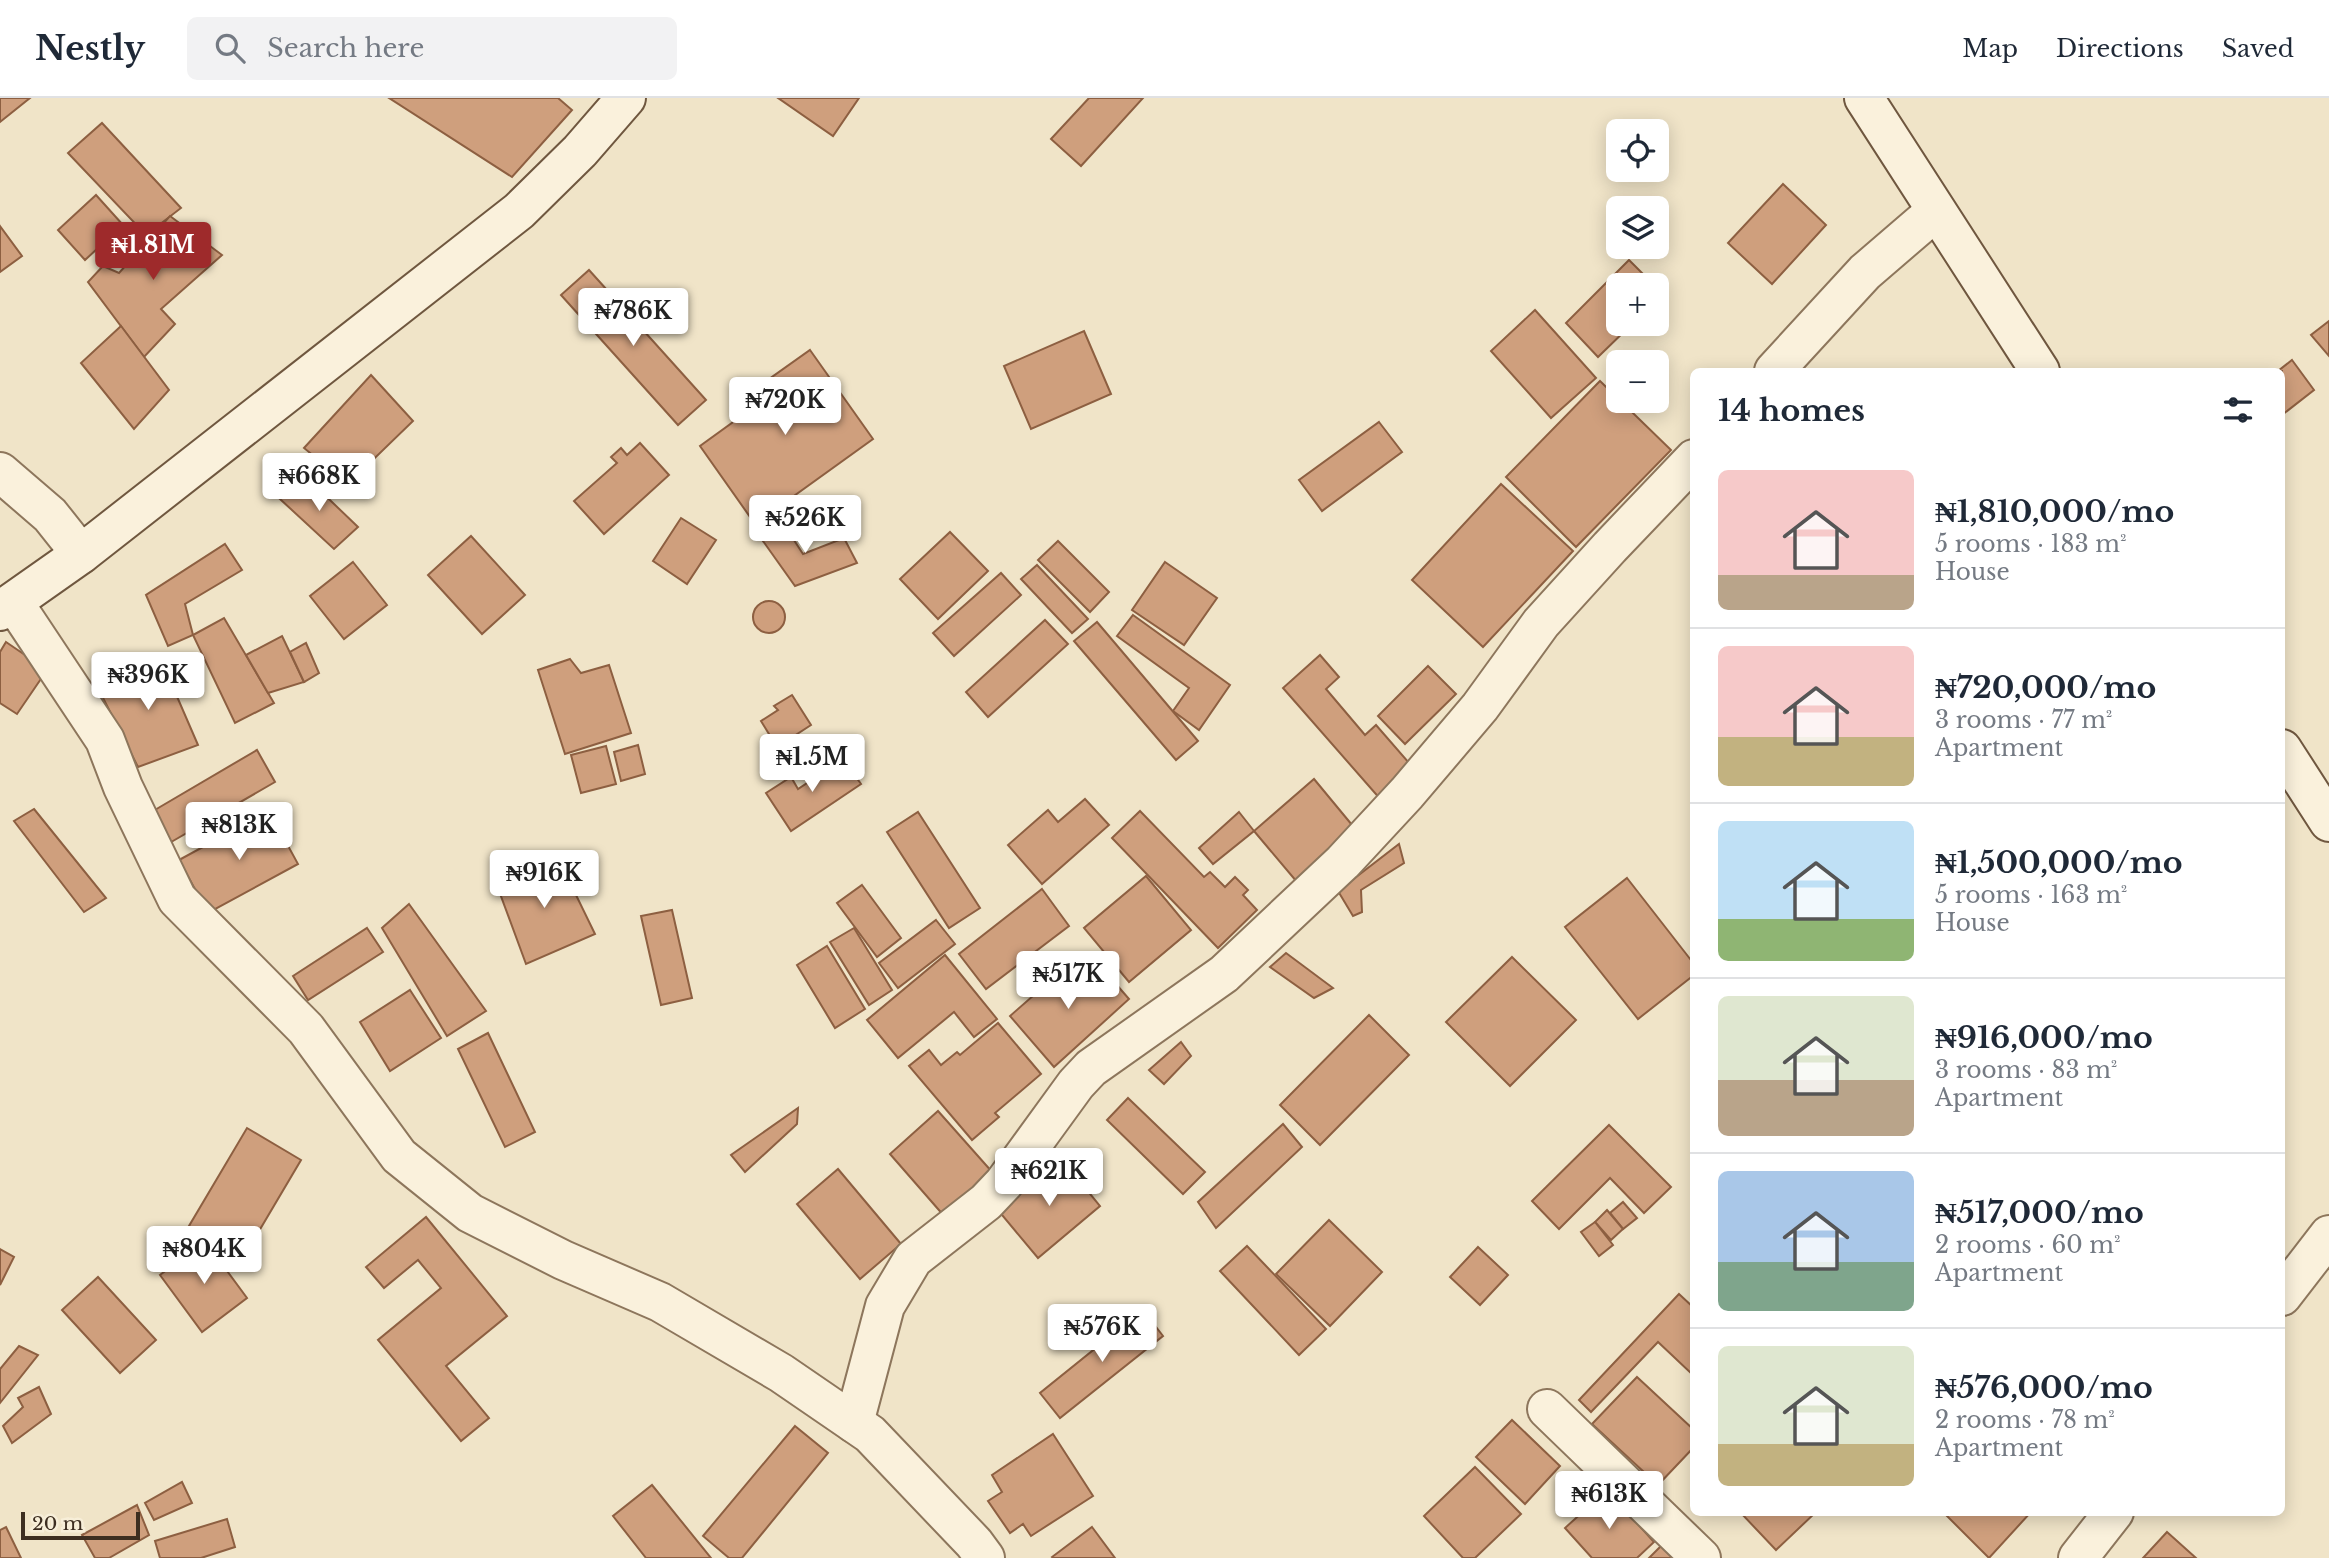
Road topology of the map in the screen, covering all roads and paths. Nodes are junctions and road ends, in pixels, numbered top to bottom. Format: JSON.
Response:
{"nodes":[{"id":1,"x":626,"y":98,"type":"edge"},
{"id":2,"x":1864,"y":98,"type":"edge"},
{"id":3,"x":1936,"y":211,"type":"junction"},
{"id":4,"x":1777,"y":368,"type":"edge"},
{"id":5,"x":2038,"y":368,"type":"edge"},
{"id":6,"x":1690,"y":463,"type":"edge"},
{"id":7,"x":0,"y":472,"type":"edge"},
{"id":8,"x":81,"y":554,"type":"junction"},
{"id":9,"x":7,"y":607,"type":"edge"},
{"id":10,"x":2285,"y":754,"type":"edge"},
{"id":11,"x":2329,"y":822,"type":"edge"},
{"id":12,"x":2329,"y":1236,"type":"edge"},
{"id":13,"x":2285,"y":1292,"type":"edge"},
{"id":14,"x":1546,"y":1409,"type":"dead end"},
{"id":15,"x":854,"y":1423,"type":"junction"},
{"id":16,"x":2111,"y":1516,"type":"edge"},
{"id":17,"x":985,"y":1558,"type":"edge"},
{"id":18,"x":1701,"y":1558,"type":"edge"},
{"id":19,"x":2078,"y":1558,"type":"edge"}],
"edges":[{"from":1,"to":8,"type":"street"},
{"from":2,"to":3,"type":"street"},
{"from":3,"to":4,"type":"street"},
{"from":3,"to":5,"type":"street"},
{"from":6,"to":15,"type":"street"},
{"from":7,"to":8,"type":"street"},
{"from":8,"to":9,"type":"street"},
{"from":9,"to":15,"type":"street"},
{"from":10,"to":11,"type":"street"},
{"from":12,"to":13,"type":"street"},
{"from":14,"to":18,"type":"street"},
{"from":15,"to":17,"type":"street"},
{"from":16,"to":19,"type":"street"}]}
